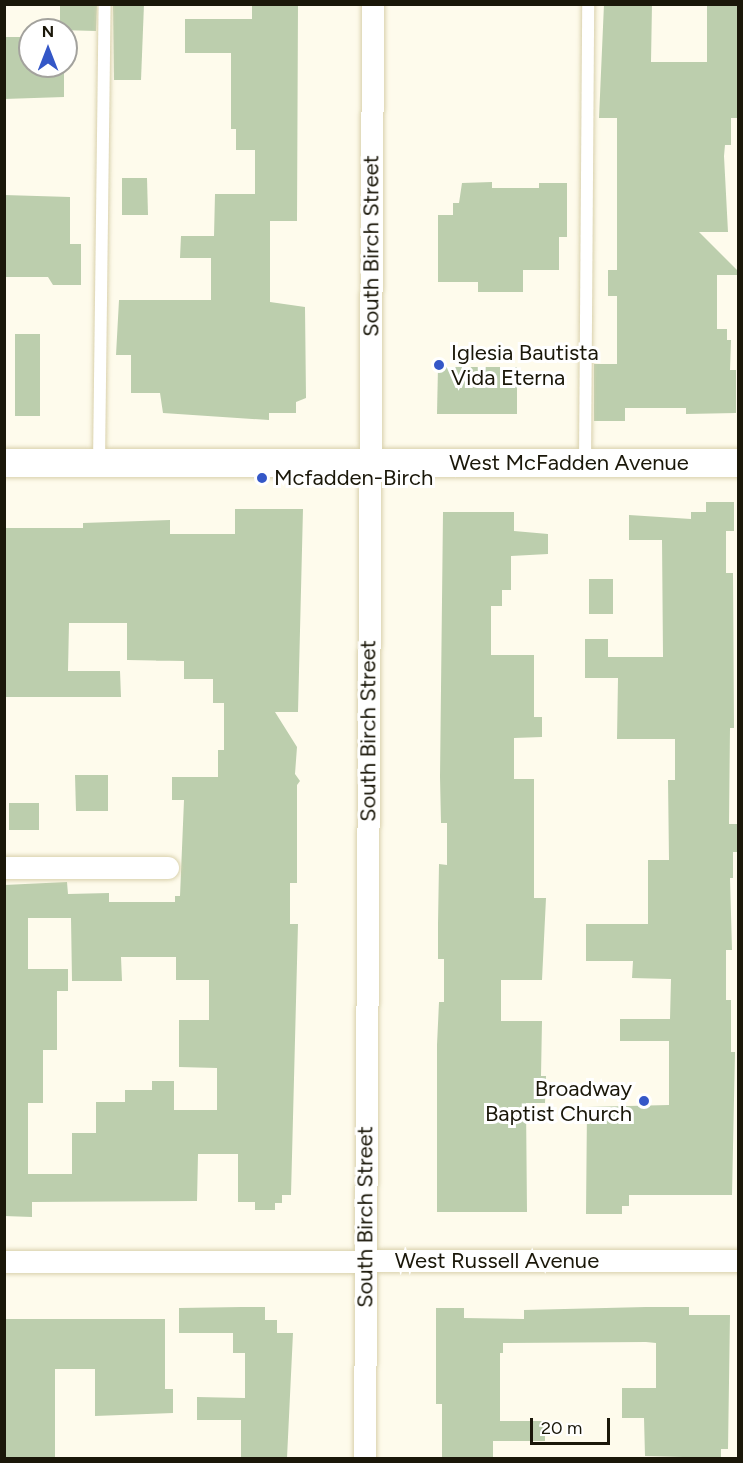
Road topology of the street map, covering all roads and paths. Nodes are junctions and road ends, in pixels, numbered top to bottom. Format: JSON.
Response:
{"nodes":[{"id":1,"x":105,"y":4,"type":"edge"},
{"id":2,"x":373,"y":4,"type":"edge"},
{"id":3,"x":588,"y":4,"type":"edge"},
{"id":4,"x":4,"y":463,"type":"edge"},
{"id":5,"x":99,"y":463,"type":"junction"},
{"id":6,"x":370,"y":463,"type":"junction"},
{"id":7,"x":585,"y":463,"type":"junction"},
{"id":8,"x":738,"y":463,"type":"edge"},
{"id":9,"x":4,"y":868,"type":"edge"},
{"id":10,"x":168,"y":868,"type":"dead end"},
{"id":11,"x":738,"y":1261,"type":"edge"},
{"id":12,"x":4,"y":1262,"type":"edge"},
{"id":13,"x":364,"y":1262,"type":"junction"},
{"id":14,"x":365,"y":1458,"type":"edge"}],
"edges":[{"from":1,"to":5,"type":"lane"},
{"from":2,"to":6,"type":"street","name":"South Birch Street"},
{"from":3,"to":7,"type":"lane"},
{"from":4,"to":5,"type":"street","name":"West McFadden Avenue"},
{"from":5,"to":6,"type":"street","name":"West McFadden Avenue"},
{"from":6,"to":7,"type":"street","name":"West McFadden Avenue"},
{"from":6,"to":13,"type":"street","name":"South Birch Street"},
{"from":7,"to":8,"type":"street","name":"West McFadden Avenue"},
{"from":9,"to":10,"type":"street"},
{"from":11,"to":13,"type":"street","name":"West Russell Avenue"},
{"from":12,"to":13,"type":"street","name":"West Russell Avenue"},
{"from":13,"to":14,"type":"street","name":"South Birch Street"}]}
